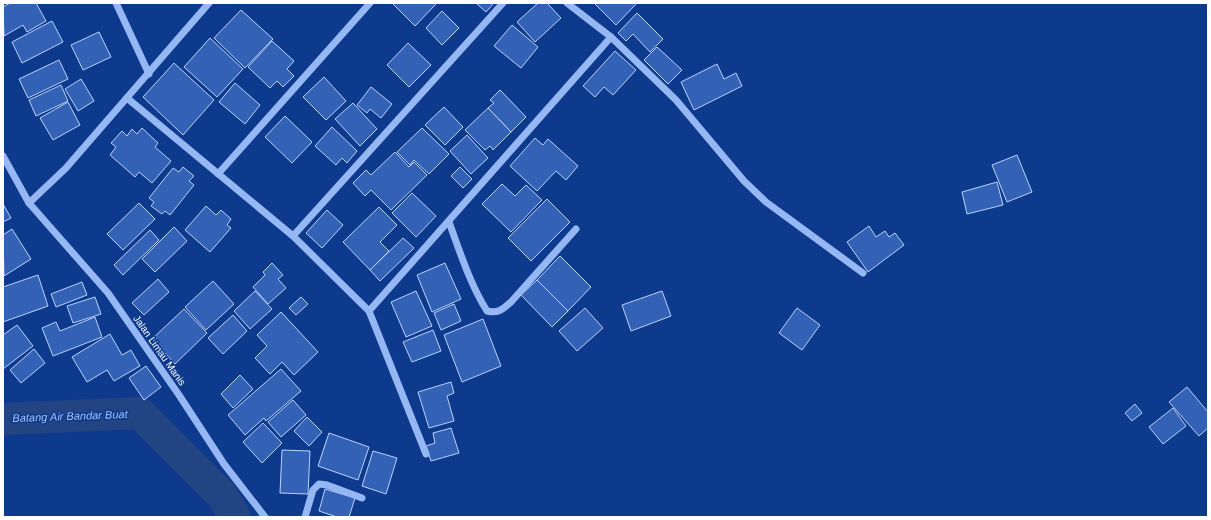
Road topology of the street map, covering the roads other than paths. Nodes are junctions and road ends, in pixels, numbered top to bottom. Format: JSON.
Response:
{"nodes":[{"id":1,"x":116,"y":3,"type":"edge"},
{"id":2,"x":209,"y":3,"type":"edge"},
{"id":3,"x":370,"y":3,"type":"edge"},
{"id":4,"x":503,"y":3,"type":"edge"},
{"id":5,"x":567,"y":3,"type":"edge"},
{"id":6,"x":611,"y":37,"type":"junction"},
{"id":7,"x":149,"y":74,"type":"junction"},
{"id":8,"x":127,"y":98,"type":"junction"},
{"id":9,"x":3,"y":156,"type":"edge"},
{"id":10,"x":218,"y":174,"type":"junction"},
{"id":11,"x":29,"y":203,"type":"junction"},
{"id":12,"x":449,"y":222,"type":"junction"},
{"id":13,"x":576,"y":229,"type":"dead end"},
{"id":14,"x":293,"y":236,"type":"junction"},
{"id":15,"x":863,"y":273,"type":"dead end"},
{"id":16,"x":369,"y":311,"type":"junction"},
{"id":17,"x":426,"y":454,"type":"dead end"},
{"id":18,"x":362,"y":498,"type":"dead end"},
{"id":19,"x":265,"y":517,"type":"edge"},
{"id":20,"x":305,"y":517,"type":"edge"}],
"edges":[{"from":1,"to":7,"type":"street"},
{"from":2,"to":7,"type":"street"},
{"from":3,"to":10,"type":"street"},
{"from":4,"to":14,"type":"street"},
{"from":5,"to":6,"type":"street"},
{"from":6,"to":12,"type":"street"},
{"from":6,"to":15,"type":"street"},
{"from":7,"to":8,"type":"street"},
{"from":8,"to":10,"type":"street"},
{"from":8,"to":11,"type":"street"},
{"from":9,"to":11,"type":"street","name":"Jalan Limau Manis"},
{"from":10,"to":14,"type":"street"},
{"from":11,"to":19,"type":"street","name":"Jalan Limau Manis"},
{"from":12,"to":13,"type":"street"},
{"from":12,"to":16,"type":"street"},
{"from":14,"to":16,"type":"street"},
{"from":16,"to":17,"type":"street"},
{"from":18,"to":20,"type":"street"}]}
